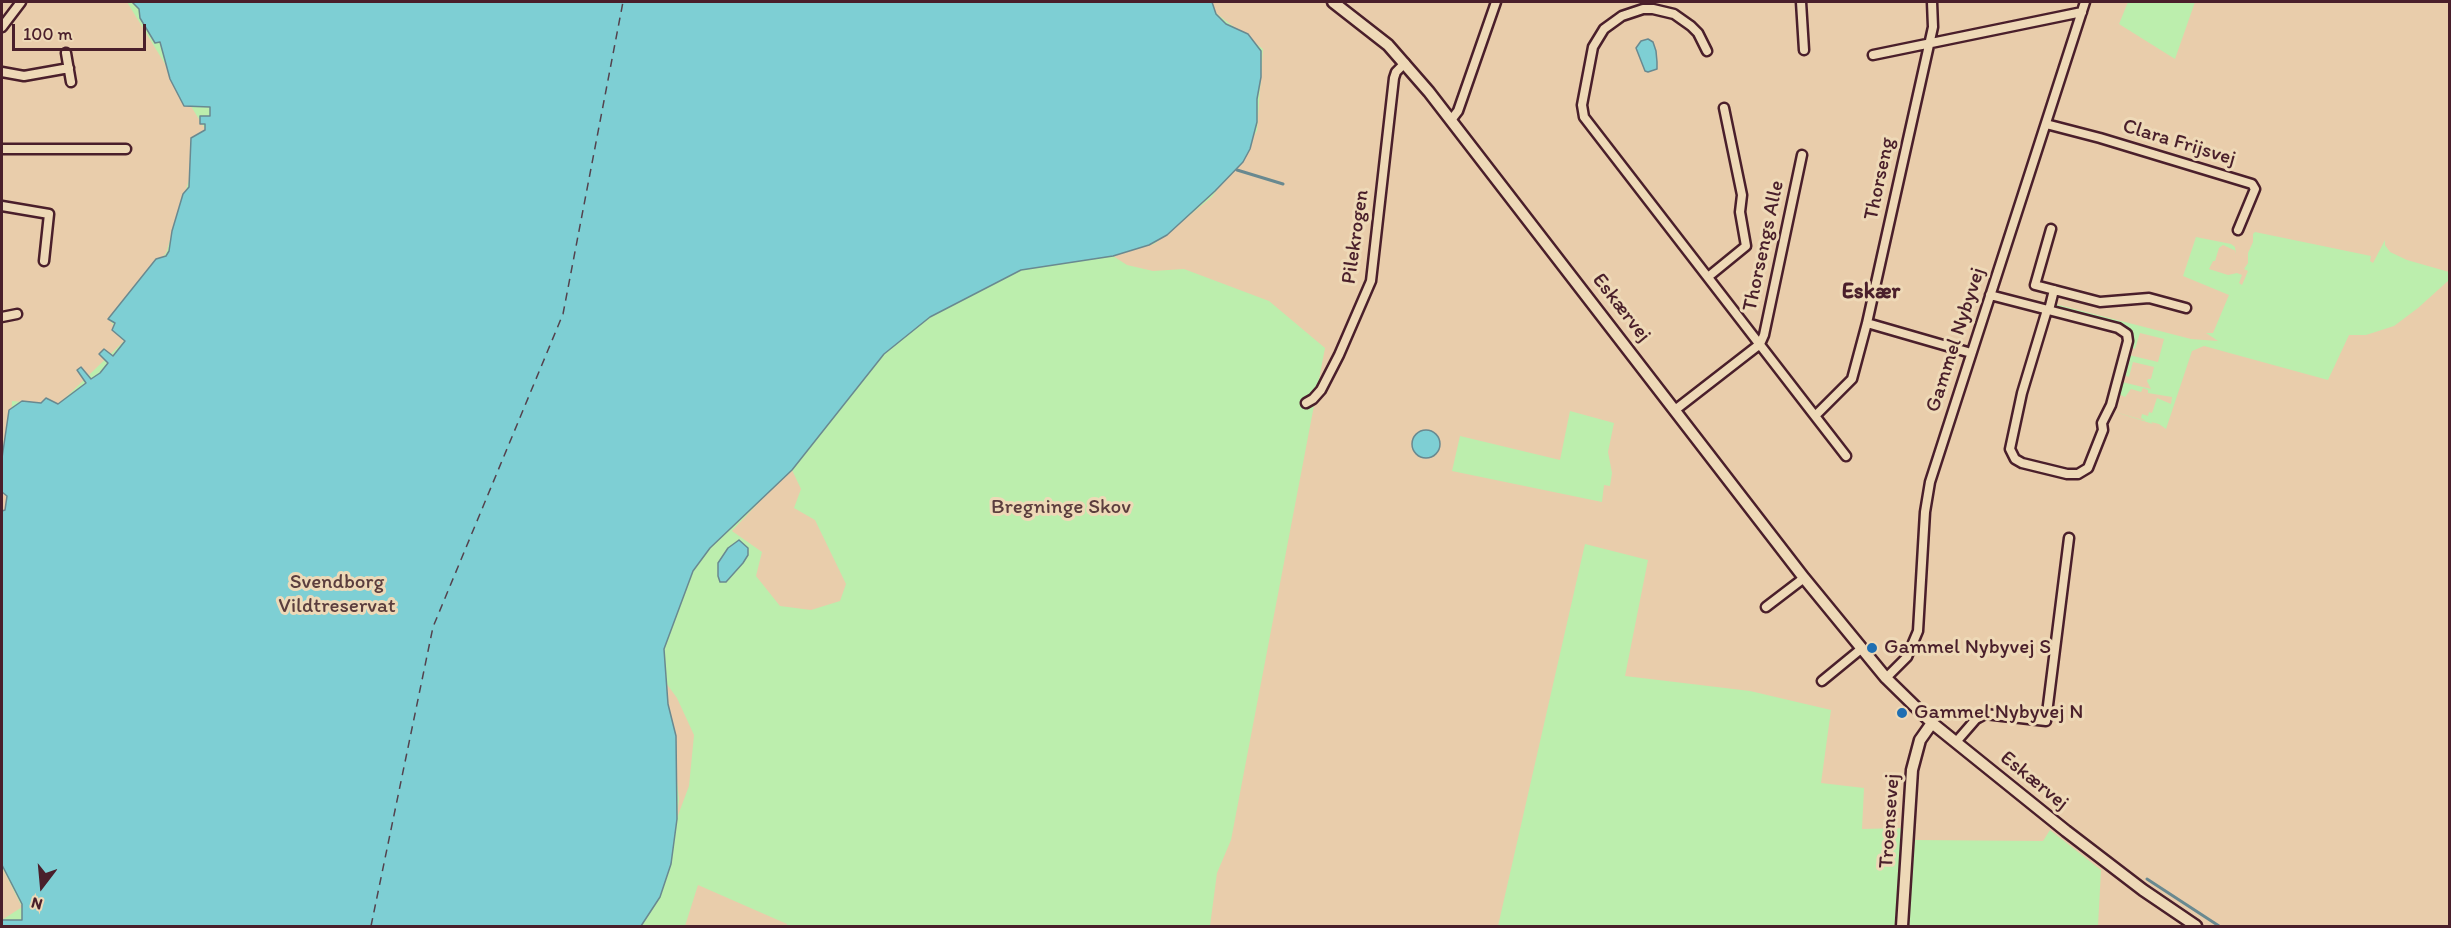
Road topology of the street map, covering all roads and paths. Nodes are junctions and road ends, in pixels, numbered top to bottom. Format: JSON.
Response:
{"nodes":[{"id":1,"x":21,"y":2,"type":"edge"},
{"id":2,"x":1333,"y":2,"type":"edge"},
{"id":3,"x":1496,"y":2,"type":"edge"},
{"id":4,"x":1801,"y":2,"type":"edge"},
{"id":5,"x":1932,"y":2,"type":"edge"},
{"id":6,"x":2085,"y":2,"type":"edge"},
{"id":7,"x":1643,"y":5,"type":"edge"},
{"id":8,"x":2082,"y":12,"type":"junction"},
{"id":9,"x":2,"y":27,"type":"edge"},
{"id":10,"x":1929,"y":43,"type":"junction"},
{"id":11,"x":1804,"y":50,"type":"dead end"},
{"id":12,"x":1707,"y":51,"type":"dead end"},
{"id":13,"x":66,"y":53,"type":"dead end"},
{"id":14,"x":1873,"y":55,"type":"dead end"},
{"id":15,"x":1405,"y":63,"type":"junction"},
{"id":16,"x":69,"y":68,"type":"junction"},
{"id":17,"x":2,"y":72,"type":"edge"},
{"id":18,"x":71,"y":82,"type":"dead end"},
{"id":19,"x":1724,"y":108,"type":"dead end"},
{"id":20,"x":1451,"y":120,"type":"junction"},
{"id":21,"x":2046,"y":124,"type":"junction"},
{"id":22,"x":2,"y":148,"type":"edge"},
{"id":23,"x":126,"y":149,"type":"dead end"},
{"id":24,"x":1802,"y":155,"type":"dead end"},
{"id":25,"x":2,"y":206,"type":"edge"},
{"id":26,"x":2051,"y":229,"type":"dead end"},
{"id":27,"x":2238,"y":230,"type":"dead end"},
{"id":28,"x":44,"y":261,"type":"dead end"},
{"id":29,"x":1708,"y":277,"type":"junction"},
{"id":30,"x":2054,"y":290,"type":"junction"},
{"id":31,"x":1990,"y":295,"type":"junction"},
{"id":32,"x":2186,"y":308,"type":"dead end"},
{"id":33,"x":2048,"y":310,"type":"junction"},
{"id":34,"x":17,"y":314,"type":"dead end"},
{"id":35,"x":2,"y":316,"type":"edge"},
{"id":36,"x":1867,"y":323,"type":"junction"},
{"id":37,"x":1760,"y":344,"type":"junction"},
{"id":38,"x":1971,"y":354,"type":"junction"},
{"id":39,"x":1306,"y":403,"type":"dead end"},
{"id":40,"x":1675,"y":410,"type":"junction"},
{"id":41,"x":1815,"y":416,"type":"junction"},
{"id":42,"x":1846,"y":456,"type":"dead end"},
{"id":43,"x":2068,"y":538,"type":"dead end"},
{"id":44,"x":1803,"y":578,"type":"junction"},
{"id":45,"x":1766,"y":607,"type":"dead end"},
{"id":46,"x":1861,"y":649,"type":"junction"},
{"id":47,"x":1886,"y":678,"type":"junction"},
{"id":48,"x":1822,"y":681,"type":"dead end"},
{"id":49,"x":1932,"y":723,"type":"junction"},
{"id":50,"x":1956,"y":742,"type":"junction"},
{"id":51,"x":1902,"y":927,"type":"edge"},
{"id":52,"x":2196,"y":927,"type":"edge"}],
"edges":[{"from":1,"to":9,"type":"street"},
{"from":2,"to":15,"type":"street","name":"Eskærvej"},
{"from":3,"to":20,"type":"street"},
{"from":4,"to":11,"type":"street"},
{"from":5,"to":10,"type":"street","name":"Thorseng"},
{"from":6,"to":8,"type":"street","name":"Gammel Nybyvej"},
{"from":7,"to":12,"type":"street"},
{"from":7,"to":29,"type":"street"},
{"from":8,"to":10,"type":"street"},
{"from":8,"to":21,"type":"street","name":"Gammel Nybyvej"},
{"from":10,"to":14,"type":"street"},
{"from":10,"to":36,"type":"street","name":"Thorseng"},
{"from":13,"to":16,"type":"street"},
{"from":15,"to":20,"type":"street","name":"Eskærvej"},
{"from":15,"to":39,"type":"street","name":"Pilekrogen"},
{"from":16,"to":17,"type":"street"},
{"from":16,"to":18,"type":"street"},
{"from":19,"to":29,"type":"street"},
{"from":20,"to":40,"type":"street","name":"Eskærvej"},
{"from":21,"to":27,"type":"street","name":"Clara Frijsvej"},
{"from":21,"to":31,"type":"street","name":"Gammel Nybyvej"},
{"from":22,"to":23,"type":"street"},
{"from":24,"to":37,"type":"street","name":"Thorsengs Alle"},
{"from":25,"to":28,"type":"street"},
{"from":26,"to":30,"type":"street"},
{"from":29,"to":37,"type":"street"},
{"from":30,"to":32,"type":"street"},
{"from":30,"to":33,"type":"street"},
{"from":31,"to":33,"type":"street"},
{"from":31,"to":38,"type":"street","name":"Gammel Nybyvej"},
{"from":33,"to":33,"type":"street"},
{"from":34,"to":35,"type":"street"},
{"from":36,"to":38,"type":"street"},
{"from":36,"to":41,"type":"street","name":"Thorseng"},
{"from":37,"to":40,"type":"street"},
{"from":37,"to":41,"type":"street"},
{"from":38,"to":47,"type":"street","name":"Gammel Nybyvej"},
{"from":40,"to":44,"type":"street","name":"Eskærvej"},
{"from":41,"to":42,"type":"street"},
{"from":43,"to":50,"type":"street"},
{"from":44,"to":45,"type":"street"},
{"from":44,"to":46,"type":"street","name":"Eskærvej"},
{"from":46,"to":47,"type":"street","name":"Eskærvej"},
{"from":46,"to":48,"type":"street"},
{"from":47,"to":49,"type":"street","name":"Eskærvej"},
{"from":49,"to":50,"type":"street","name":"Eskærvej"},
{"from":49,"to":51,"type":"street","name":"Troensevej"},
{"from":50,"to":52,"type":"street","name":"Eskærvej"}]}
